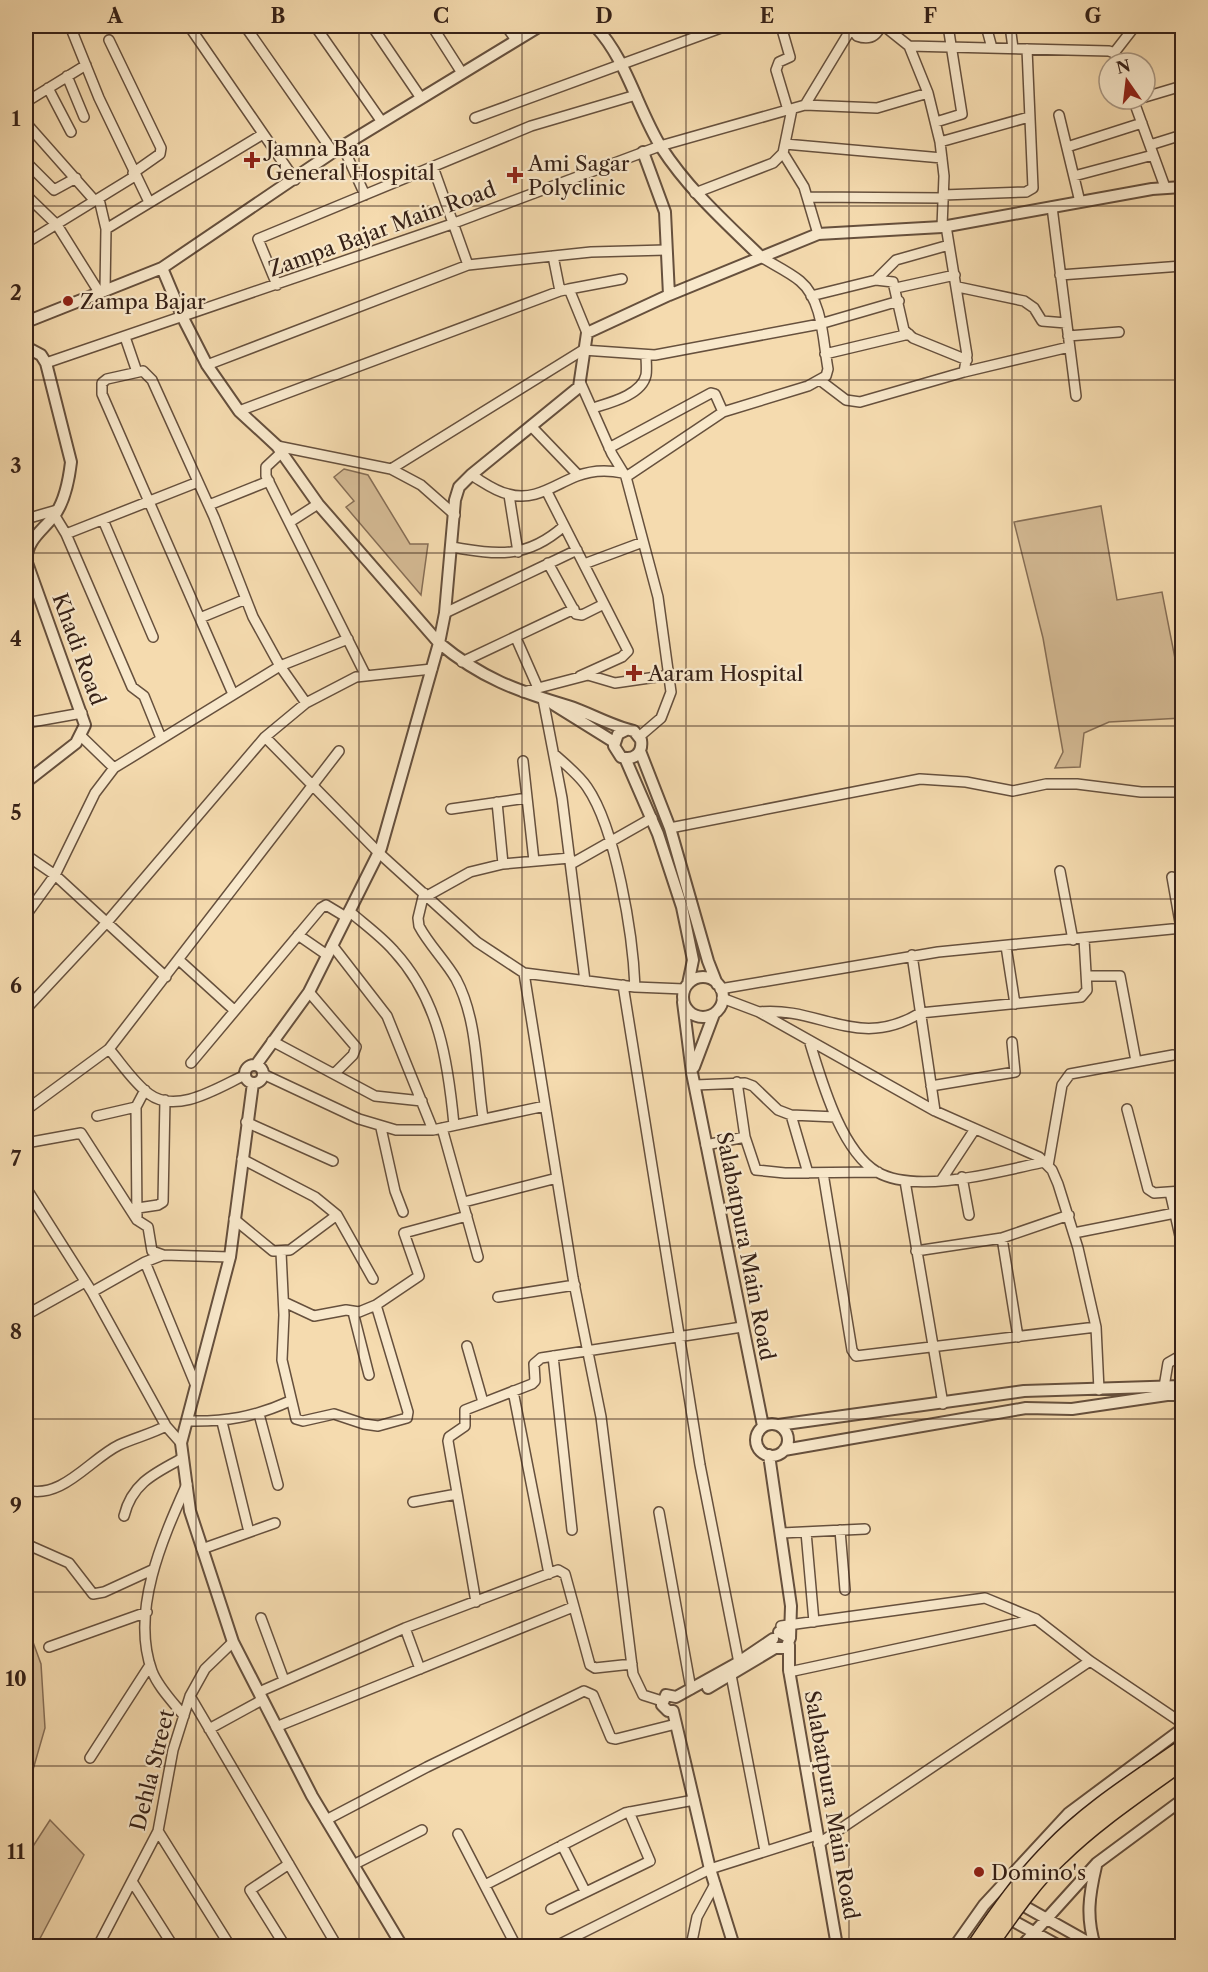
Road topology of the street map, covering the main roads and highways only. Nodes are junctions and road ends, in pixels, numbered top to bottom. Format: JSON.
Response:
{"nodes":[{"id":1,"x":1182,"y":1748,"type":"edge"},
{"id":2,"x":1182,"y":1762,"type":"edge"},
{"id":3,"x":975,"y":1947,"type":"edge"},
{"id":4,"x":989,"y":1947,"type":"edge"}],
"edges":[{"from":1,"to":3,"type":"highway","bridge":true},
{"from":2,"to":4,"type":"highway","bridge":true}]}
